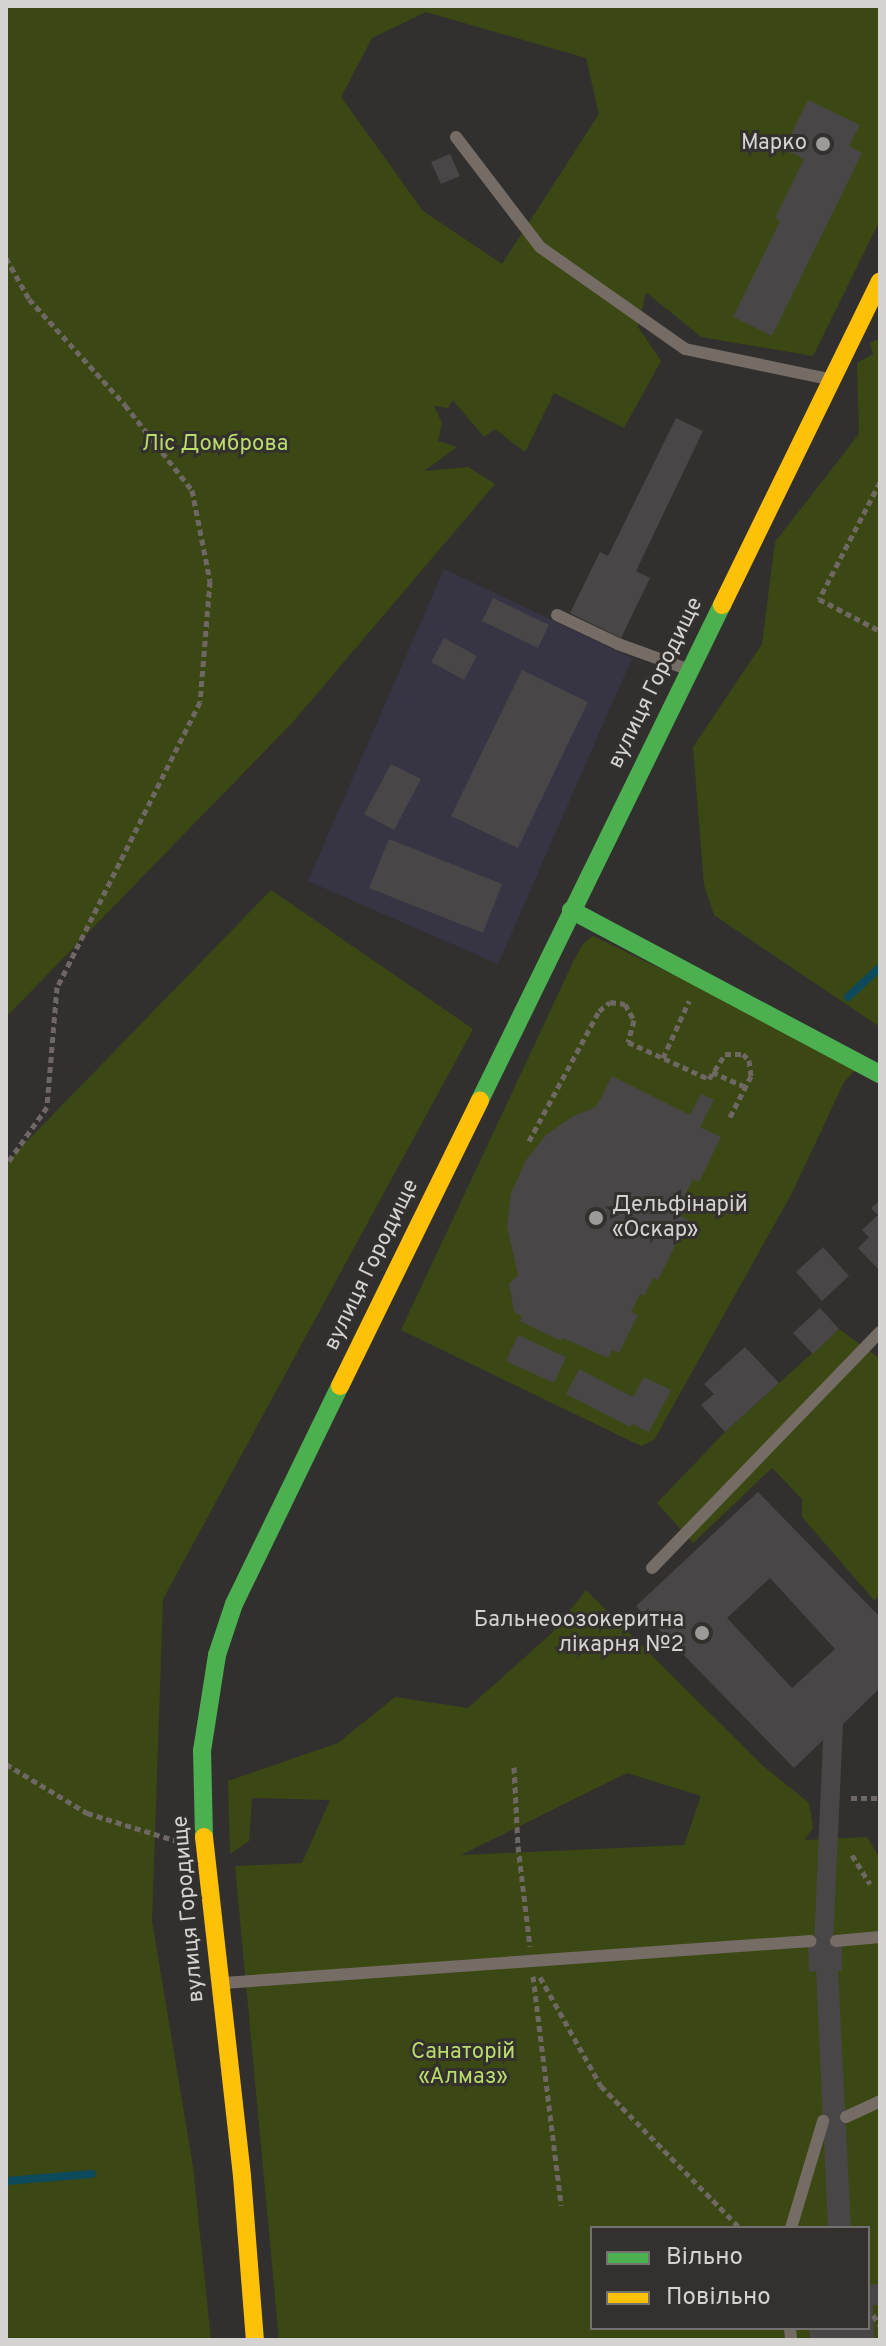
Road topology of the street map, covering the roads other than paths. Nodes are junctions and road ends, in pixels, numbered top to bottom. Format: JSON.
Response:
{"nodes":[{"id":1,"x":456,"y":137,"type":"dead end"},
{"id":2,"x":880,"y":281,"type":"edge"},
{"id":3,"x":831,"y":380,"type":"junction"},
{"id":4,"x":557,"y":615,"type":"dead end"},
{"id":5,"x":689,"y":670,"type":"junction"},
{"id":6,"x":571,"y":910,"type":"junction"},
{"id":7,"x":880,"y":1074,"type":"edge"},
{"id":8,"x":880,"y":1332,"type":"edge"},
{"id":9,"x":652,"y":1568,"type":"dead end"},
{"id":10,"x":880,"y":1937,"type":"edge"},
{"id":11,"x":811,"y":1941,"type":"dead end"},
{"id":12,"x":836,"y":1941,"type":"dead end"},
{"id":13,"x":219,"y":1984,"type":"junction"},
{"id":14,"x":880,"y":2101,"type":"edge"},
{"id":15,"x":846,"y":2117,"type":"dead end"},
{"id":16,"x":823,"y":2121,"type":"dead end"},
{"id":17,"x":792,"y":2226,"type":"edge"},
{"id":18,"x":255,"y":2340,"type":"edge"}],
"edges":[{"from":1,"to":3,"type":"lane"},
{"from":2,"to":3,"type":"street","name":"вулиця Городище"},
{"from":3,"to":5,"type":"street","name":"вулиця Городище"},
{"from":4,"to":5,"type":"lane"},
{"from":5,"to":6,"type":"street","name":"вулиця Городище"},
{"from":6,"to":7,"type":"street"},
{"from":6,"to":13,"type":"street","name":"вулиця Городище"},
{"from":8,"to":9,"type":"lane"},
{"from":10,"to":12,"type":"lane"},
{"from":11,"to":13,"type":"lane"},
{"from":13,"to":18,"type":"street","name":"вулиця Городище"},
{"from":14,"to":15,"type":"lane"},
{"from":16,"to":17,"type":"lane"}]}
